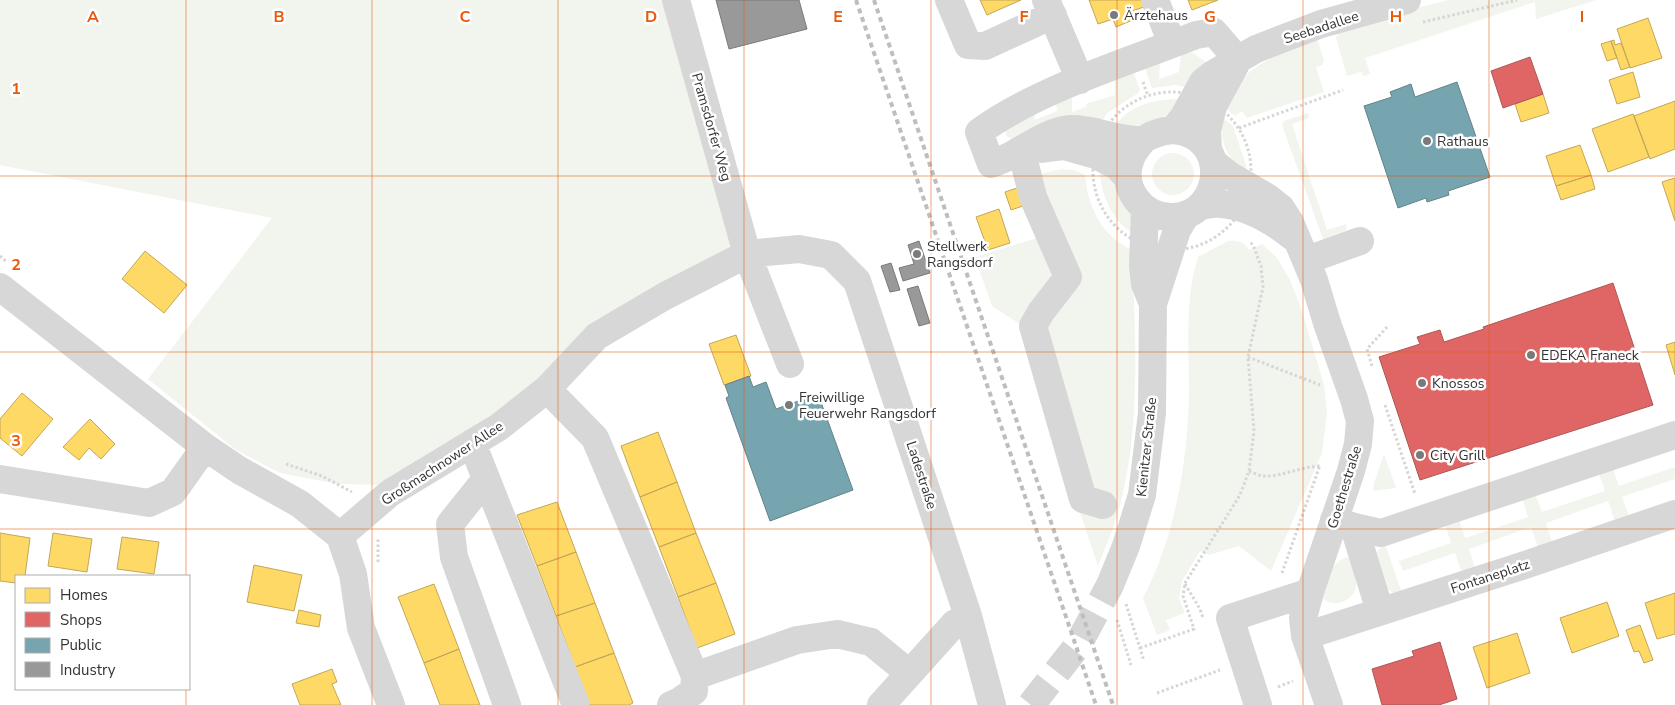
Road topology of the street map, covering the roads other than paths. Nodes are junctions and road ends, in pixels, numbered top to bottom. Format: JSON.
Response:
{"nodes":[{"id":1,"x":676,"y":0,"type":"edge"},
{"id":2,"x":949,"y":0,"type":"edge"},
{"id":3,"x":1155,"y":0,"type":"edge"},
{"id":4,"x":1407,"y":0,"type":"edge"},
{"id":5,"x":1050,"y":7,"type":"edge"},
{"id":6,"x":1172,"y":44,"type":"junction"},
{"id":7,"x":1238,"y":60,"type":"junction"},
{"id":8,"x":1080,"y":80,"type":"junction"},
{"id":9,"x":1173,"y":130,"type":"junction"},
{"id":10,"x":1144,"y":140,"type":"junction"},
{"id":11,"x":1211,"y":156,"type":"junction"},
{"id":12,"x":1009,"y":157,"type":"junction"},
{"id":13,"x":1128,"y":178,"type":"junction"},
{"id":14,"x":1145,"y":209,"type":"junction"},
{"id":15,"x":1194,"y":211,"type":"junction"},
{"id":16,"x":1360,"y":241,"type":"dead end"},
{"id":17,"x":1302,"y":250,"type":"junction"},
{"id":18,"x":747,"y":254,"type":"junction"},
{"id":19,"x":832,"y":255,"type":"joint"},
{"id":20,"x":0,"y":287,"type":"edge"},
{"id":21,"x":1153,"y":304,"type":"junction"},
{"id":22,"x":790,"y":364,"type":"dead end"},
{"id":23,"x":547,"y":389,"type":"junction"},
{"id":24,"x":1675,"y":435,"type":"edge"},
{"id":25,"x":472,"y":443,"type":"junction"},
{"id":26,"x":205,"y":447,"type":"junction"},
{"id":27,"x":0,"y":479,"type":"edge"},
{"id":28,"x":486,"y":479,"type":"junction"},
{"id":29,"x":1103,"y":505,"type":"dead end"},
{"id":30,"x":1675,"y":514,"type":"edge"},
{"id":31,"x":1344,"y":524,"type":"junction"},
{"id":32,"x":340,"y":536,"type":"junction"},
{"id":33,"x":1117,"y":592,"type":"tunnel mouth"},
{"id":34,"x":1310,"y":592,"type":"junction"},
{"id":35,"x":1380,"y":611,"type":"junction"},
{"id":36,"x":968,"y":616,"type":"junction"},
{"id":37,"x":1305,"y":636,"type":"junction"},
{"id":38,"x":909,"y":673,"type":"junction"},
{"id":39,"x":695,"y":676,"type":"junction"},
{"id":40,"x":391,"y":705,"type":"edge"},
{"id":41,"x":507,"y":705,"type":"edge"},
{"id":42,"x":576,"y":705,"type":"edge"},
{"id":43,"x":671,"y":705,"type":"edge"},
{"id":44,"x":881,"y":705,"type":"edge"},
{"id":45,"x":992,"y":705,"type":"edge"},
{"id":46,"x":1258,"y":705,"type":"edge"},
{"id":47,"x":1328,"y":705,"type":"edge"}],
"edges":[{"from":1,"to":18,"type":"street","name":"Pramsdorfer Weg"},
{"from":2,"to":5,"type":"street"},
{"from":3,"to":6,"type":"street"},
{"from":4,"to":7,"type":"street","name":"Seebadallee"},
{"from":5,"to":8,"type":"street"},
{"from":6,"to":7,"type":"street"},
{"from":6,"to":8,"type":"street"},
{"from":7,"to":9,"type":"street","name":"Seebadallee"},
{"from":7,"to":11,"type":"street"},
{"from":8,"to":12,"type":"street"},
{"from":9,"to":10,"type":"street"},
{"from":9,"to":11,"type":"street"},
{"from":10,"to":12,"type":"street"},
{"from":10,"to":13,"type":"street"},
{"from":11,"to":15,"type":"street"},
{"from":11,"to":17,"type":"street","name":"Goethestraße"},
{"from":12,"to":13,"type":"street"},
{"from":12,"to":29,"type":"street"},
{"from":13,"to":14,"type":"street"},
{"from":14,"to":15,"type":"street"},
{"from":14,"to":21,"type":"street","name":"Kienitzer Straße"},
{"from":15,"to":17,"type":"street"},
{"from":15,"to":21,"type":"street","name":"Kienitzer Straße"},
{"from":16,"to":17,"type":"street"},
{"from":17,"to":31,"type":"street","name":"Goethestraße"},
{"from":18,"to":19,"type":"street","name":"Großmachnower Allee"},
{"from":18,"to":22,"type":"street","name":"Pramsdorfer Weg"},
{"from":18,"to":23,"type":"street","name":"Großmachnower Allee"},
{"from":19,"to":36,"type":"street","name":"Ladestraße"},
{"from":20,"to":26,"type":"street"},
{"from":21,"to":33,"type":"street","name":"Kienitzer Straße"},
{"from":23,"to":25,"type":"street","name":"Großmachnower Allee"},
{"from":23,"to":39,"type":"street"},
{"from":24,"to":31,"type":"street"},
{"from":25,"to":28,"type":"street"},
{"from":25,"to":32,"type":"street","name":"Großmachnower Allee"},
{"from":26,"to":27,"type":"street"},
{"from":26,"to":32,"type":"street"},
{"from":28,"to":41,"type":"street"},
{"from":28,"to":42,"type":"street"},
{"from":30,"to":35,"type":"street","name":"Fontaneplatz"},
{"from":31,"to":34,"type":"street","name":"Goethestraße"},
{"from":31,"to":35,"type":"street"},
{"from":32,"to":40,"type":"street"},
{"from":34,"to":37,"type":"street","name":"Goethestraße"},
{"from":34,"to":46,"type":"street"},
{"from":35,"to":37,"type":"street","name":"Fontaneplatz"},
{"from":36,"to":38,"type":"street"},
{"from":36,"to":45,"type":"street","name":"Ladestraße"},
{"from":37,"to":47,"type":"street","name":"Goethestraße"},
{"from":38,"to":39,"type":"street"},
{"from":38,"to":44,"type":"street"},
{"from":39,"to":43,"type":"street"}]}
